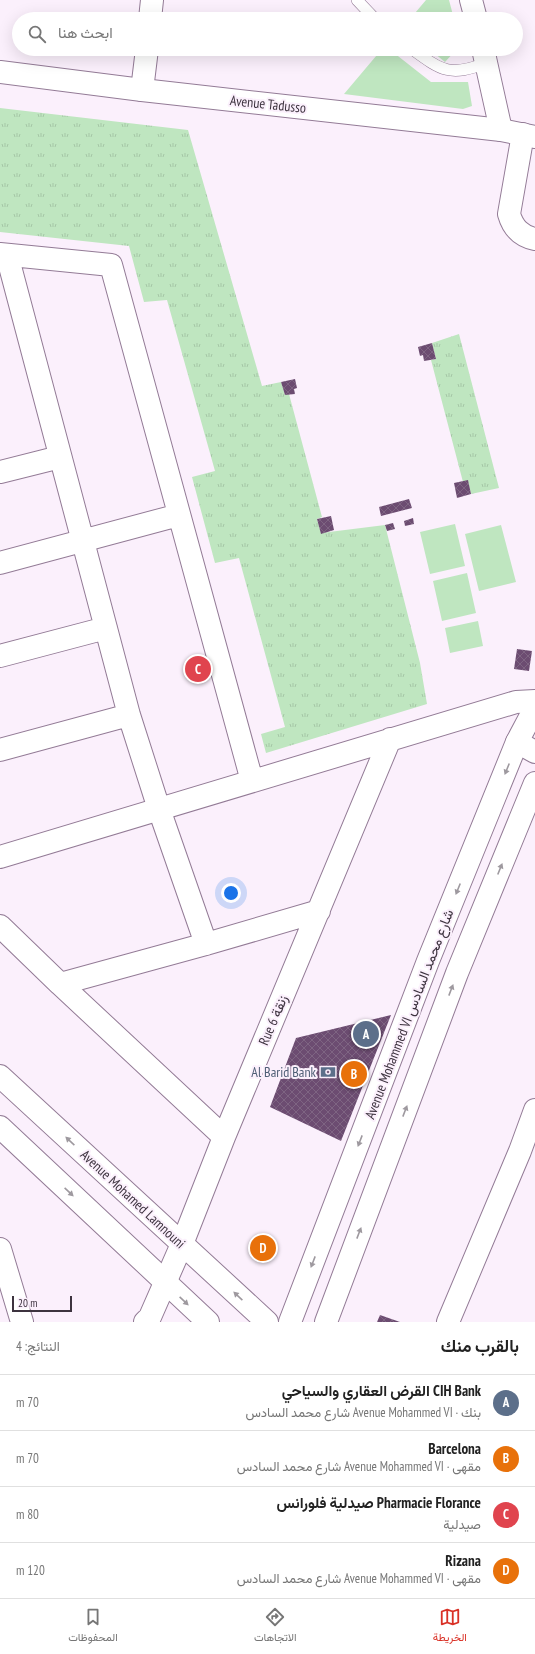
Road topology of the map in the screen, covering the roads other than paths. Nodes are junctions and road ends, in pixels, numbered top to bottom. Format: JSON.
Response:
{"nodes":[{"id":1,"x":152,"y":0,"type":"edge"},
{"id":2,"x":356,"y":0,"type":"edge"},
{"id":3,"x":471,"y":0,"type":"edge"},
{"id":4,"x":151,"y":12,"type":"edge"},
{"id":5,"x":368,"y":12,"type":"edge"},
{"id":6,"x":474,"y":12,"type":"edge"},
{"id":7,"x":146,"y":56,"type":"edge"},
{"id":8,"x":422,"y":56,"type":"edge"},
{"id":9,"x":484,"y":56,"type":"edge"},
{"id":10,"x":0,"y":72,"type":"edge"},
{"id":11,"x":142,"y":90,"type":"junction"},
{"id":12,"x":501,"y":130,"type":"junction"},
{"id":13,"x":529,"y":135,"type":"edge"},
{"id":14,"x":535,"y":239,"type":"edge"},
{"id":15,"x":3,"y":255,"type":"edge"},
{"id":16,"x":60,"y":457,"type":"junction"},
{"id":17,"x":0,"y":472,"type":"edge"},
{"id":18,"x":179,"y":515,"type":"junction"},
{"id":19,"x":84,"y":540,"type":"junction"},
{"id":20,"x":0,"y":563,"type":"edge"},
{"id":21,"x":106,"y":628,"type":"junction"},
{"id":22,"x":0,"y":656,"type":"edge"},
{"id":23,"x":535,"y":702,"type":"edge"},
{"id":24,"x":535,"y":708,"type":"edge"},
{"id":25,"x":129,"y":715,"type":"junction"},
{"id":26,"x":390,"y":739,"type":"junction"},
{"id":27,"x":526,"y":747,"type":"edge"},
{"id":28,"x":0,"y":750,"type":"edge"},
{"id":29,"x":252,"y":781,"type":"junction"},
{"id":30,"x":535,"y":783,"type":"edge"},
{"id":31,"x":159,"y":809,"type":"junction"},
{"id":32,"x":0,"y":857,"type":"edge"},
{"id":33,"x":319,"y":911,"type":"junction"},
{"id":34,"x":0,"y":926,"type":"edge"},
{"id":35,"x":206,"y":944,"type":"junction"},
{"id":36,"x":60,"y":984,"type":"junction"},
{"id":37,"x":0,"y":1076,"type":"edge"},
{"id":38,"x":535,"y":1110,"type":"edge"},
{"id":39,"x":0,"y":1127,"type":"edge"},
{"id":40,"x":224,"y":1137,"type":"junction"},
{"id":41,"x":528,"y":1158,"type":"edge"},
{"id":42,"x":182,"y":1244,"type":"junction"},
{"id":43,"x":0,"y":1249,"type":"edge"},
{"id":44,"x":165,"y":1282,"type":"junction"},
{"id":45,"x":22,"y":1322,"type":"edge"},
{"id":46,"x":145,"y":1322,"type":"edge"},
{"id":47,"x":208,"y":1322,"type":"edge"},
{"id":48,"x":267,"y":1322,"type":"edge"},
{"id":49,"x":290,"y":1322,"type":"edge"},
{"id":50,"x":326,"y":1322,"type":"edge"},
{"id":51,"x":448,"y":1322,"type":"edge"}],
"edges":[{"from":1,"to":4,"type":"street"},
{"from":2,"to":5,"type":"lane"},
{"from":3,"to":6,"type":"street"},
{"from":7,"to":11,"type":"street"},
{"from":8,"to":9,"type":"lane"},
{"from":9,"to":12,"type":"street"},
{"from":10,"to":11,"type":"street","name":"Avenue Tadusso"},
{"from":11,"to":12,"type":"street","name":"Avenue Tadusso"},
{"from":12,"to":13,"type":"street","name":"Avenue Tadusso"},
{"from":13,"to":14,"type":"street"},
{"from":15,"to":16,"type":"street"},
{"from":15,"to":18,"type":"street"},
{"from":16,"to":17,"type":"street"},
{"from":16,"to":19,"type":"street"},
{"from":18,"to":19,"type":"street"},
{"from":18,"to":29,"type":"street"},
{"from":19,"to":20,"type":"street"},
{"from":19,"to":21,"type":"street"},
{"from":21,"to":22,"type":"street"},
{"from":21,"to":25,"type":"street"},
{"from":23,"to":26,"type":"street"},
{"from":24,"to":27,"type":"street","name":"Avenue Mohammed VI شارع محمد السادس"},
{"from":25,"to":28,"type":"street"},
{"from":25,"to":31,"type":"street"},
{"from":26,"to":29,"type":"street"},
{"from":26,"to":33,"type":"street","name":"Rue 6 زنقة"},
{"from":27,"to":49,"type":"street","name":"Avenue Mohammed VI شارع محمد السادس","one_way":true},
{"from":29,"to":31,"type":"street"},
{"from":50,"to":30,"type":"street","one_way":true},
{"from":31,"to":32,"type":"street"},
{"from":31,"to":35,"type":"street"},
{"from":33,"to":35,"type":"street"},
{"from":33,"to":40,"type":"street","name":"Rue 6 زنقة"},
{"from":34,"to":36,"type":"street"},
{"from":35,"to":36,"type":"street"},
{"from":36,"to":40,"type":"street"},
{"from":42,"to":37,"type":"street","name":"Avenue Mohamed Lamnouni","one_way":true},
{"from":38,"to":41,"type":"street"},
{"from":39,"to":44,"type":"street","one_way":true},
{"from":40,"to":42,"type":"street","name":"Rue 6 زنقة"},
{"from":41,"to":51,"type":"street"},
{"from":42,"to":44,"type":"street","name":"Rue 6 زنقة"},
{"from":48,"to":42,"type":"street","name":"Avenue Mohamed Lamnouni","one_way":true},
{"from":43,"to":45,"type":"street"},
{"from":44,"to":46,"type":"street","name":"Rue 6 زنقة"},
{"from":44,"to":47,"type":"street","one_way":true}]}
